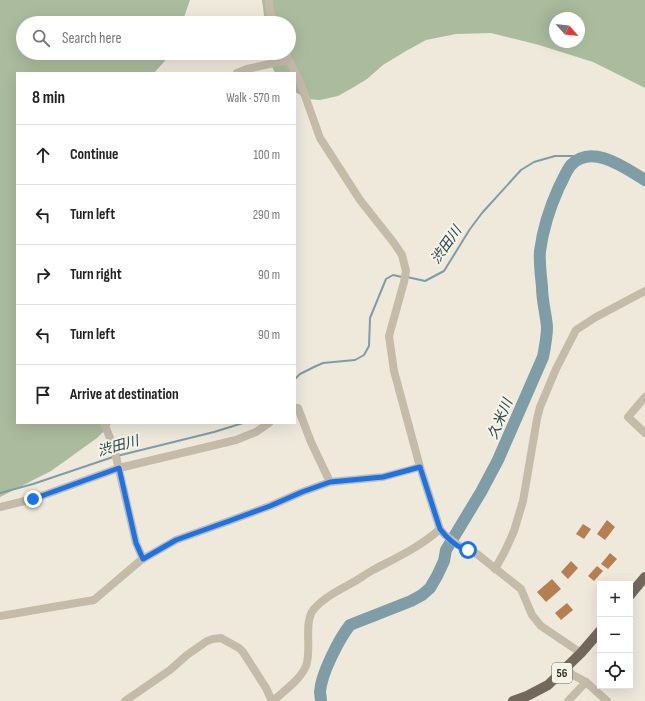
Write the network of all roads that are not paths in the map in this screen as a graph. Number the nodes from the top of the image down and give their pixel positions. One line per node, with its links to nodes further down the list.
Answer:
1 (269, 0): 2 (street)
2 (271, 16)
3 (274, 60): 5 (street)
4 (288, 60): 6 (street)
5 (240, 72)
6 (295, 72)
7 (296, 73): 15 (street)
8 (645, 291): 20 (street)
9 (645, 397): 13 (street)
10 (296, 408): 16 (street)
11 (104, 424): 14 (street)
12 (268, 424): 14 (street)
13 (645, 433)
14 (119, 466): 17 (street); 19 (street)
15 (420, 467): 16 (street); 18 (street)
16 (330, 482): 19 (street)
17 (0, 507)
18 (442, 531): 20 (street); 29 (street)
19 (143, 559): 23 (street)
20 (495, 569): 25 (street)
21 (645, 577): 22 (main road)
22 (633, 591)
23 (0, 616)
24 (597, 634): 25 (main road, 56)
25 (581, 653): 26 (main road, 56)
26 (566, 669): 27 (street); 30 (main road, 56)
27 (586, 682): 31 (street); 32 (street)
28 (125, 701): 29 (street)
29 (273, 701)
30 (513, 701)
31 (568, 701)
32 (607, 701)

